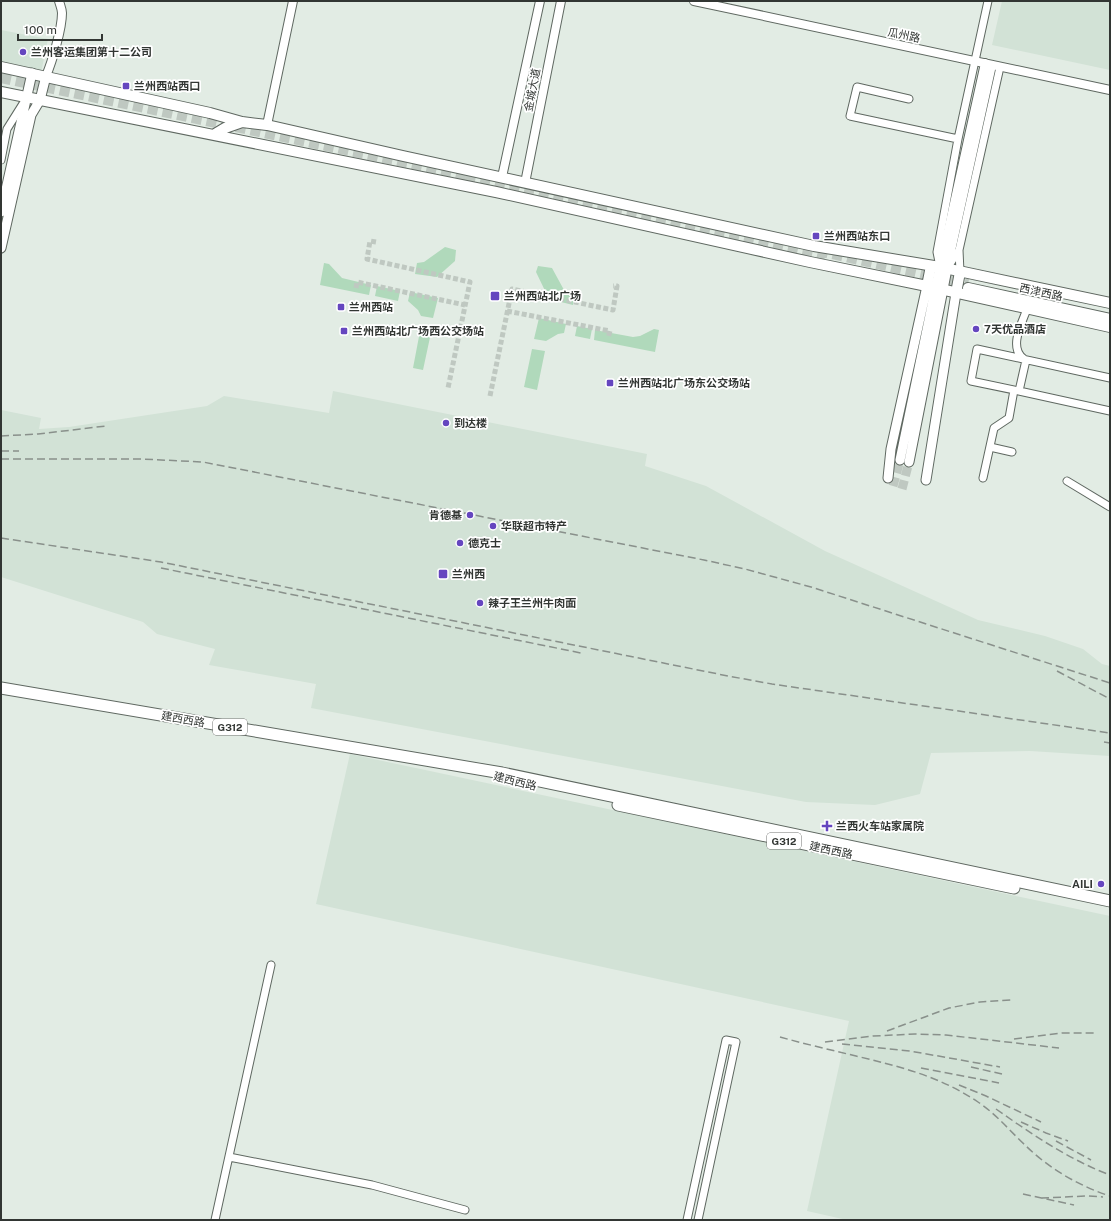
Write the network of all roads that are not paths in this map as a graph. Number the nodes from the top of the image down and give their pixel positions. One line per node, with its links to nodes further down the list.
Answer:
1 (59, 1): 12 (street)
2 (293, 1): 19 (street)
3 (540, 1): 23 (street, 金城大道)
4 (561, 1): 24 (street, 金城大道)
5 (694, 1): 7 (street, 瓜州路)
6 (988, 1): 7 (street)
7 (974, 61): 8 (street, 瓜州路); 21 (street)
8 (988, 64): 10 (street, 瓜州路); 28 (street)
9 (1, 66): 11 (main road)
10 (1000, 67): 13 (street, 瓜州路); 27 (street)
11 (32, 73): 12 (main road); 15 (main road)
12 (46, 76): 17 (main road); 18 (main road)
13 (1110, 90)
14 (1, 92): 15 (main road)
15 (27, 97): 17 (main road); 22 (street); 25 (main road)
16 (909, 98): 21 (street)
17 (40, 100): 20 (main road); 26 (main road)
18 (242, 122): 19 (main road); 20 (main road)
19 (267, 125): 23 (main road)
20 (215, 134): 30 (main road)
21 (958, 139): 28 (street)
22 (1, 160)
23 (502, 177): 24 (main road)
24 (525, 182): 28 (main road)
25 (1, 212)
26 (1, 248)
27 (959, 250): 28 (street); 29 (street)
28 (939, 267): 29 (main road); 30 (main road); 30 (main road)
29 (960, 272): 31 (main road); 32 (main road)
30 (935, 288): 31 (main road); 43 (main road); 44 (main road)
31 (956, 293): 33 (main road); 46 (main road)
32 (1110, 303)
33 (1027, 309): 36 (main road); 37 (street)
34 (1110, 314): 35 (main road, 西津西路)
35 (1110, 319)
36 (1110, 327)
37 (1026, 360): 38 (street); 39 (street); 39 (street)
38 (1110, 378)
39 (1017, 391): 40 (street); 41 (street)
40 (1110, 410)
41 (990, 446): 42 (street); 45 (street)
42 (1012, 452)
43 (904, 461)
44 (888, 478)
45 (983, 478)
46 (926, 480)
47 (1067, 481): 48 (street)
48 (1110, 507)
49 (1, 688): 50 (highway, 建西西路 / G312)
50 (460, 766): 51 (highway, 建西西路 / G312); 52 (highway, 建西西路 / G312)
51 (1110, 901)
52 (1110, 909)
53 (271, 965): 54 (street)
54 (229, 1156): 57 (street); 58 (street)
55 (696, 1176): 56 (street); 56 (street); 59 (street)
56 (707, 1178): 60 (street)
57 (465, 1210)
58 (215, 1220)
59 (687, 1220)
60 (698, 1220)

